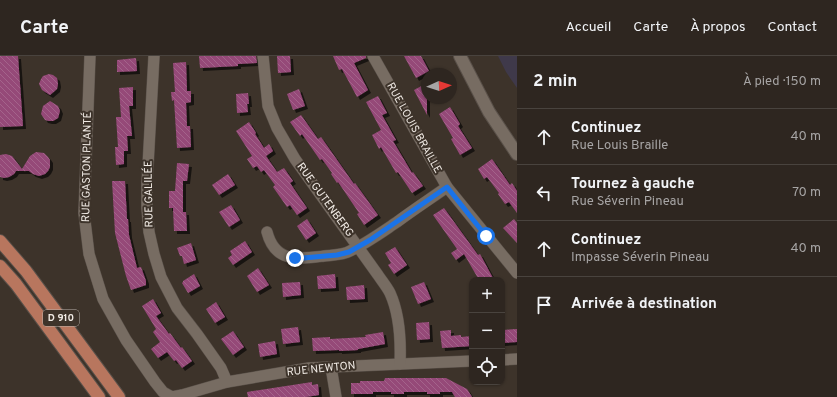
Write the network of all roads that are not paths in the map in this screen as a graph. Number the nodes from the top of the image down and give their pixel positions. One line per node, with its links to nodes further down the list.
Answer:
1 (90, 56): 21 (street, RUE GASTON PLANTÉ)
2 (154, 56): 18 (street, RUE GALILÉE)
3 (263, 56): 10 (street, RUE GUTENBERG)
4 (373, 56): 7 (street, RUE LOUIS BRAILLE)
5 (460, 56): 6 (main road)
6 (517, 154)
7 (447, 187): 10 (street); 12 (street, RUE LOUIS BRAILLE)
8 (267, 232): 10 (street)
9 (0, 241): 20 (main road, D 910)
10 (358, 247): 16 (street, RUE GUTENBERG)
11 (0, 266): 19 (main road, D 910)
12 (517, 273)
13 (517, 359): 14 (street)
14 (505, 360)
15 (469, 361): 16 (street, RUE NEWTON)
16 (400, 364): 17 (street, RUE NEWTON)
17 (331, 366): 18 (street, RUE NEWTON); 22 (street)
18 (227, 382): 21 (street, RUE NEWTON)
19 (99, 397)
20 (119, 397)
21 (172, 397)
22 (336, 397)

